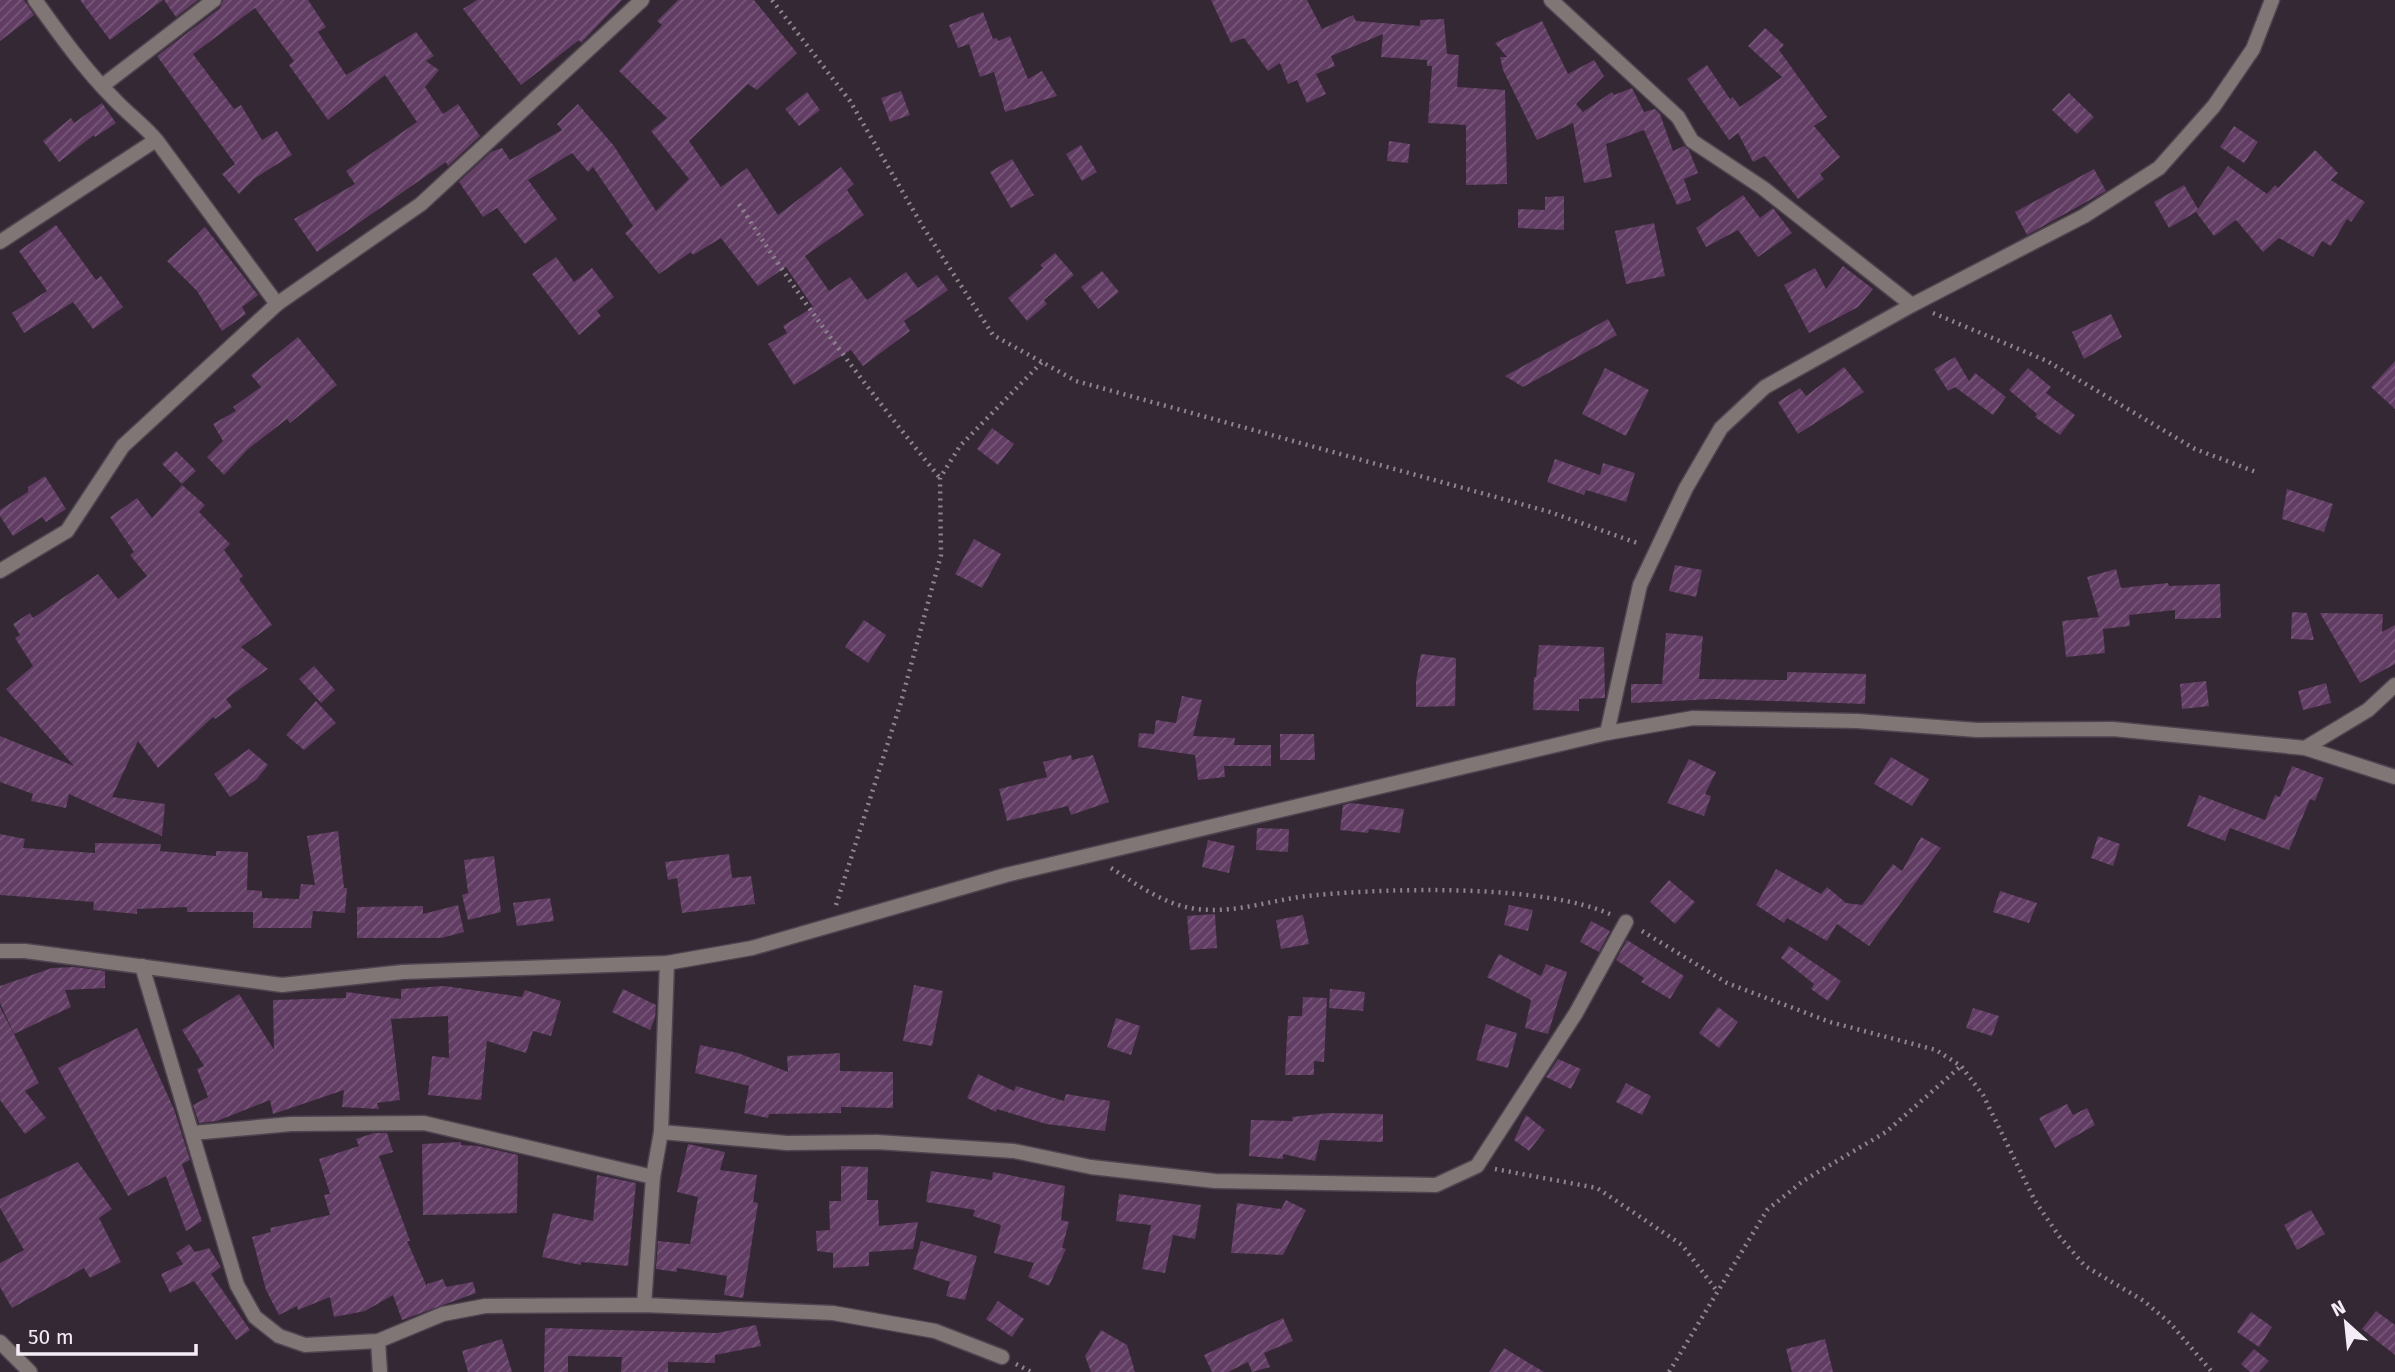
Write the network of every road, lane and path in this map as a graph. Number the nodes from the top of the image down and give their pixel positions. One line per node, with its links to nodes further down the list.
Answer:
1 (36, 0): 7 (street)
2 (214, 0): 7 (street)
3 (642, 0): 11 (street)
4 (772, 0): 13 (path)
5 (1551, 0): 12 (street)
6 (2272, 0): 12 (street)
7 (102, 86): 8 (street)
8 (156, 140): 10 (street); 11 (street)
9 (738, 204): 15 (path)
10 (0, 242)
11 (277, 304): 17 (street)
12 (1912, 305): 14 (path); 16 (street)
13 (1042, 362): 15 (path); 16 (path)
14 (2256, 472)
15 (940, 478): 24 (path)
16 (1657, 550): 19 (street)
17 (0, 571)
18 (2395, 685): 20 (street)
19 (1607, 733): 20 (street); 22 (street)
20 (2305, 748): 21 (street)
21 (2395, 778)
22 (1089, 855): 23 (path); 24 (street)
23 (1626, 922): 28 (path); 31 (street)
24 (829, 926): 26 (street)
25 (0, 951): 27 (street)
26 (667, 963): 27 (street); 29 (street)
27 (142, 966): 30 (street)
28 (1961, 1066): 33 (path); 41 (path)
29 (661, 1132): 31 (street); 32 (street)
30 (193, 1133): 32 (street); 35 (street)
31 (1477, 1166): 33 (path)
32 (653, 1177): 34 (street)
33 (1717, 1291): 40 (path)
34 (644, 1305): 35 (street); 37 (street)
35 (378, 1341): 39 (street)
36 (0, 1342): 38 (street)
37 (1002, 1357)
38 (30, 1372)
39 (380, 1372)
40 (1669, 1372)
41 (2213, 1372)

